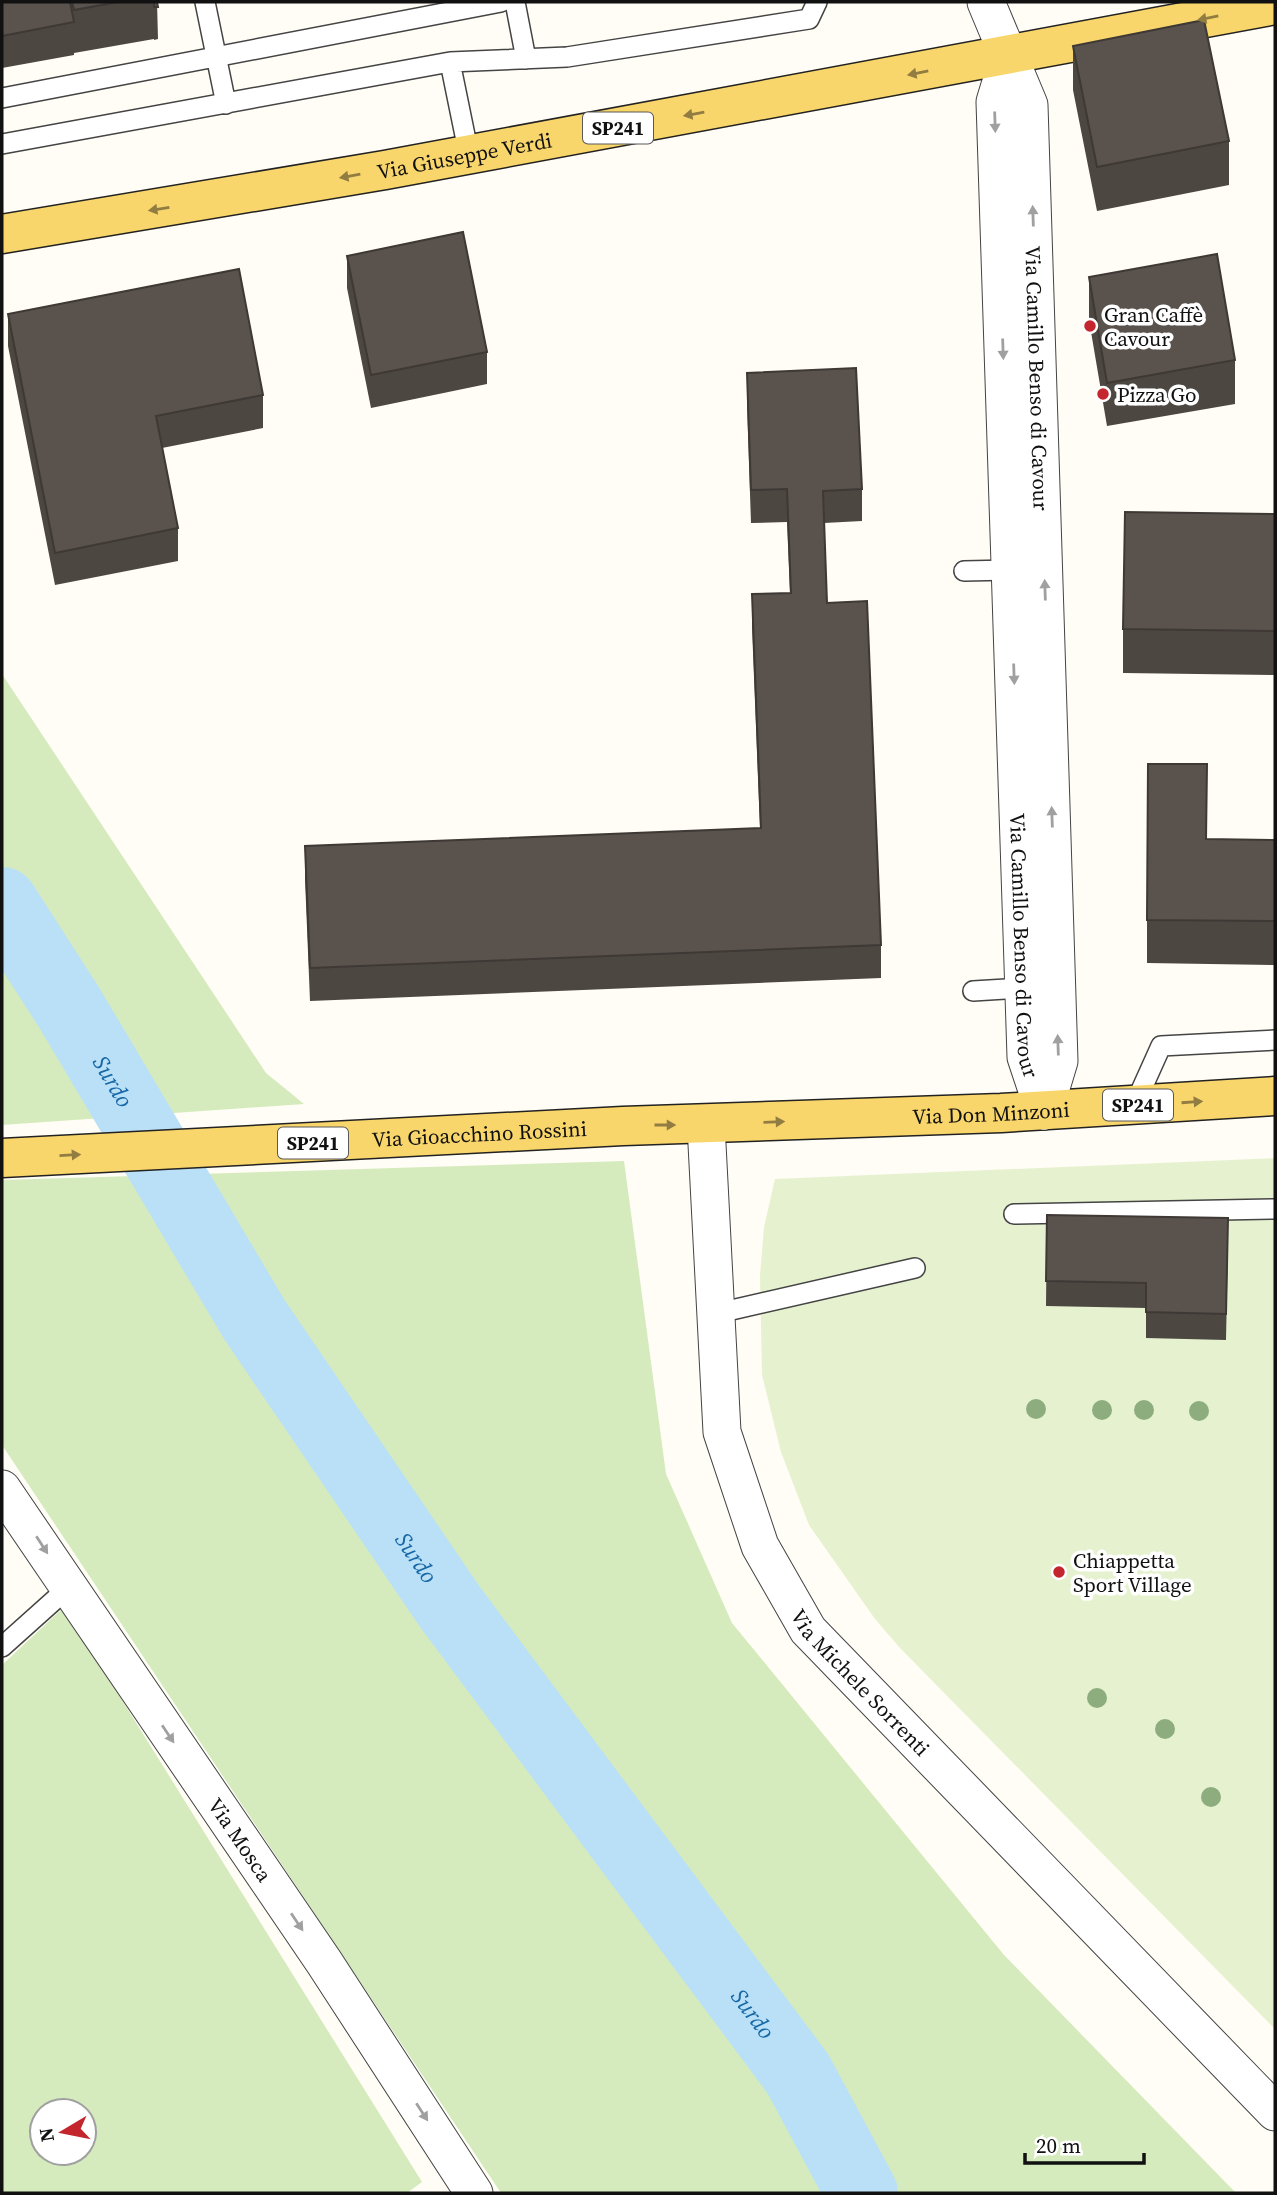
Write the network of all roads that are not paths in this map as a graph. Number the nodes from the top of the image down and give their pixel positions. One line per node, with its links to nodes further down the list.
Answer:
1 (205, 2): 8 (lane)
2 (501, 2): 8 (lane)
3 (515, 2): 9 (lane)
4 (817, 2): 9 (lane)
5 (986, 2): 7 (street)
6 (1275, 5): 7 (main road, SP241, one-way to 7)
7 (1009, 56): 14 (main road, Via Giuseppe Verdi / SP241, one-way to 14); 16 (street, Via Camillo Benso di Cavour)
8 (216, 57): 11 (lane); 12 (lane)
9 (526, 59): 10 (lane)
10 (450, 62): 12 (lane); 14 (lane)
11 (2, 98)
12 (226, 104): 13 (lane)
13 (2, 144)
14 (469, 155): 15 (main road, Via Giuseppe Verdi / SP241, one-way to 15)
15 (2, 234)
16 (1025, 503): 17 (street, Via Camillo Benso di Cavour); 24 (street, Via Camillo Benso di Cavour, one-way to 16)
17 (1010, 570): 18 (lane); 19 (street, Via Camillo Benso di Cavour, one-way to 19)
18 (964, 571)
19 (1024, 988): 20 (lane); 24 (street, Via Camillo Benso di Cavour)
20 (973, 991)
21 (1275, 1040): 23 (lane)
22 (1275, 1096): 23 (main road, Via Don Minzoni / SP241, one-way to 22)
23 (1134, 1106): 24 (main road, Via Don Minzoni / SP241)
24 (1044, 1111): 25 (main road, Via Don Minzoni / SP241, one-way to 24)
25 (706, 1125): 26 (main road, Via Gioacchino Rossini / SP241, one-way to 25); 30 (street, Via Michele Sorrenti)
26 (2, 1158)
27 (1275, 1209): 28 (lane)
28 (1014, 1214)
29 (915, 1268): 30 (lane)
30 (714, 1314): 34 (street, Via Michele Sorrenti)
31 (2, 1489): 32 (street, Via Mosca, one-way to 32)
32 (69, 1587): 33 (lane); 35 (street, Via Mosca, one-way to 35)
33 (2, 1647)
34 (1275, 2112)
35 (474, 2193)

